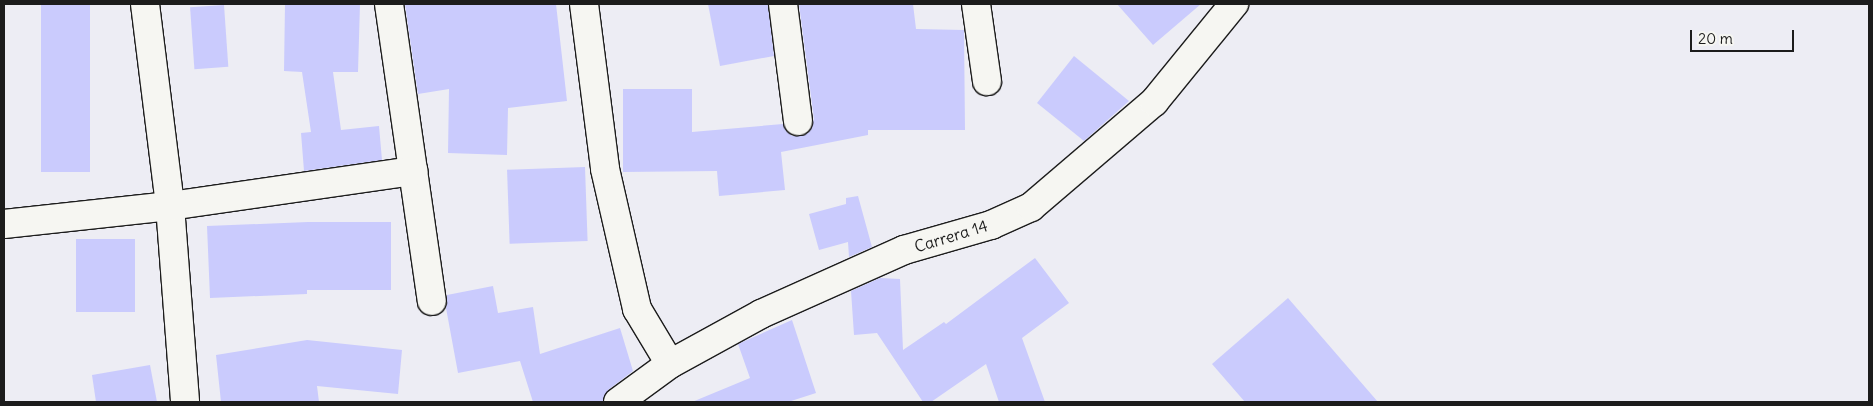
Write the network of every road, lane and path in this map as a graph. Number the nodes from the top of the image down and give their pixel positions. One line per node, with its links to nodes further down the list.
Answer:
1 (145, 4): 10 (street)
2 (389, 4): 9 (street)
3 (584, 4): 13 (street)
4 (783, 4): 8 (street)
5 (976, 4): 7 (street)
6 (1234, 4): 13 (street, Carrera 14)
7 (987, 81)
8 (798, 121)
9 (414, 171): 10 (street); 12 (street)
10 (170, 206): 11 (street); 14 (street)
11 (4, 224)
12 (432, 301)
13 (670, 364): 15 (street, Carrera 14)
14 (185, 402)
15 (618, 402)

